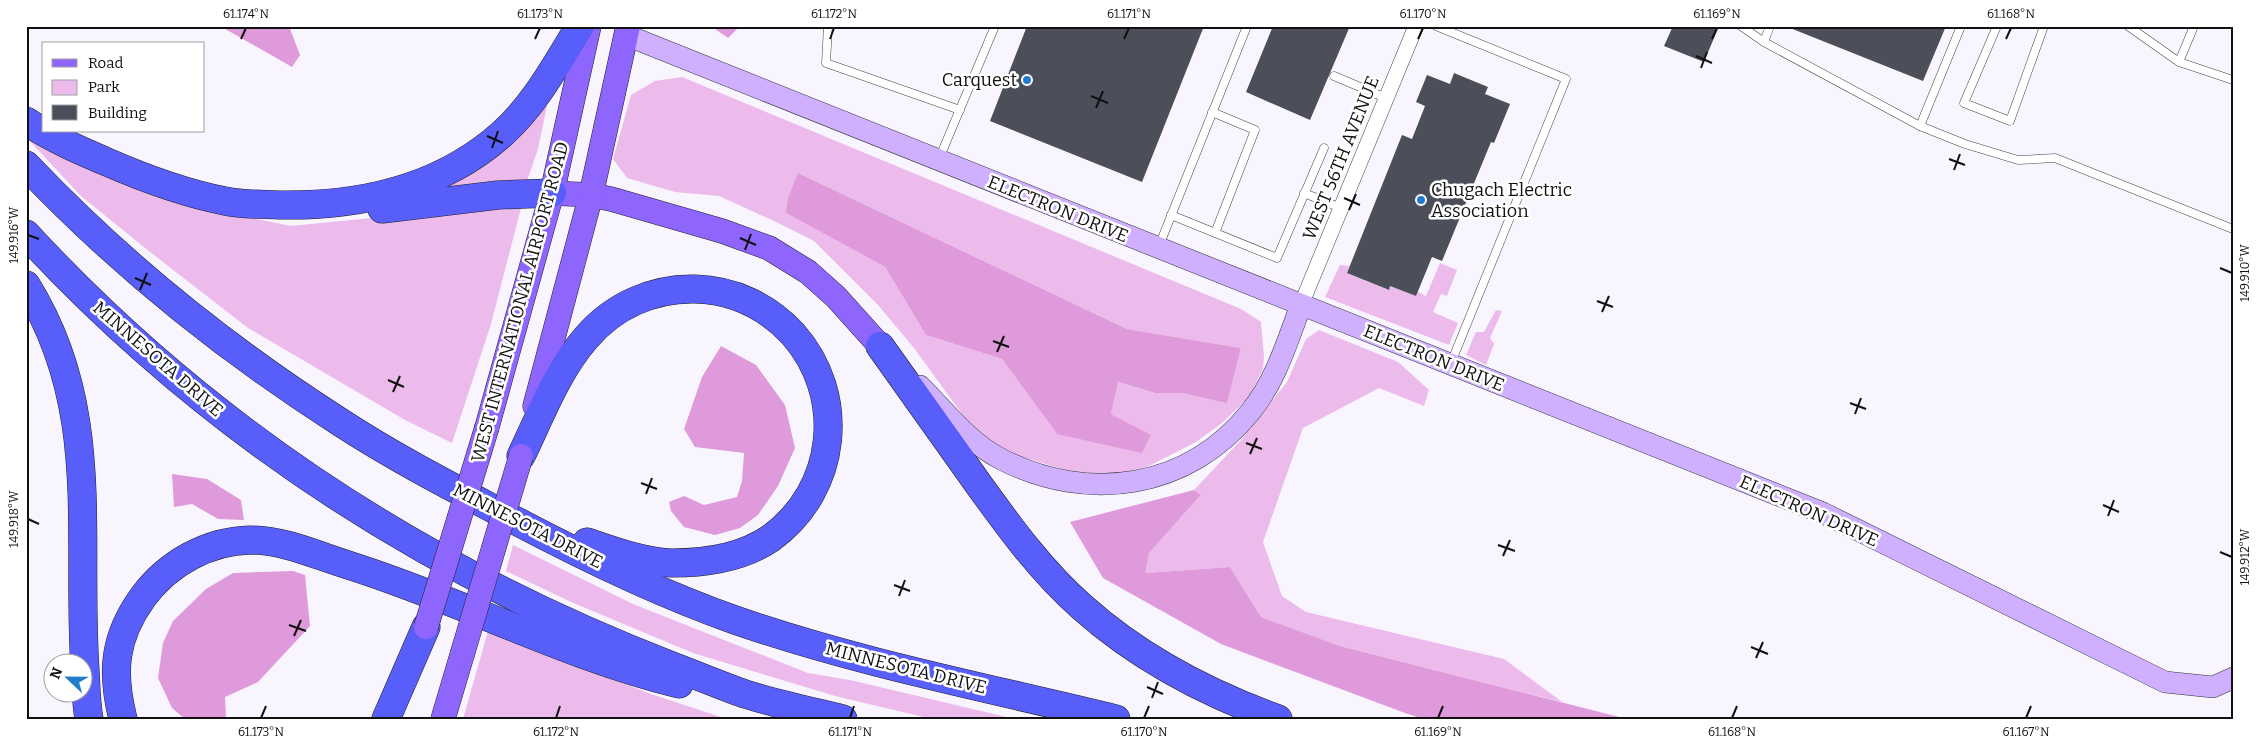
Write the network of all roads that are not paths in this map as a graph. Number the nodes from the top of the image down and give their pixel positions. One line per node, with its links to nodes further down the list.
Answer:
1 (580, 26): 33 (highway)
2 (588, 26): 30 (main road, WEST INTERNATIONAL AIRPORT ROAD)
3 (828, 26): 21 (lane)
4 (996, 26): 21 (lane)
5 (1247, 26): 22 (lane)
6 (1416, 26): 20 (street, WEST 56TH AVENUE)
7 (1436, 26): 43 (lane)
8 (1742, 26): 16 (lane)
9 (1770, 26): 16 (lane)
10 (1960, 26): 24 (lane)
11 (1997, 26): 12 (lane)
12 (2044, 26)
13 (2128, 26): 17 (lane)
14 (2194, 26): 17 (lane)
15 (623, 29): 28 (street, ELECTRON DRIVE); 32 (main road)
16 (1764, 42): 24 (lane)
17 (2179, 62): 19 (lane)
18 (1334, 76): 20 (lane)
19 (2233, 80)
20 (1386, 98): 34 (street, WEST 56TH AVENUE)
21 (960, 110): 28 (lane)
22 (1212, 112): 35 (lane); 37 (lane)
23 (26, 121): 25 (highway)
24 (1920, 126): 36 (lane)
25 (42, 130)
26 (46, 132): 33 (highway)
27 (1324, 148): 31 (lane)
28 (938, 161): 39 (street, ELECTRON DRIVE)
29 (26, 165): 45 (highway, MINNESOTA DRIVE)
30 (552, 193): 32 (main road); 33 (highway); 46 (main road, WEST INTERNATIONAL AIRPORT ROAD, bridge)
31 (1304, 193): 34 (lane); 37 (lane)
32 (591, 194): 42 (main road); 44 (main road)
33 (253, 204)
34 (1341, 208): 41 (street, WEST 56TH AVENUE)
35 (1171, 215): 37 (lane); 39 (lane)
36 (2233, 229)
37 (1215, 233)
38 (26, 234): 50 (highway, MINNESOTA DRIVE)
39 (1158, 248): 41 (street, ELECTRON DRIVE)
40 (26, 285): 47 (highway)
41 (1301, 305): 42 (street); 43 (street, ELECTRON DRIVE)
42 (880, 346): 60 (highway)
43 (1450, 364): 49 (street, ELECTRON DRIVE)
44 (521, 456): 45 (highway); 57 (main road, bridge)
45 (514, 520): 59 (highway, MINNESOTA DRIVE)
46 (426, 627): 55 (highway); 56 (main road, WEST INTERNATIONAL AIRPORT ROAD)
47 (83, 632): 48 (highway); 53 (highway)
48 (81, 652)
49 (2233, 678)
50 (744, 693): 54 (highway); 58 (highway, MINNESOTA DRIVE)
51 (78, 702): 52 (highway)
52 (78, 719)
53 (89, 719)
54 (123, 719)
55 (386, 719)
56 (401, 719)
57 (443, 719)
58 (843, 719)
59 (1116, 719)
60 (1278, 719)

